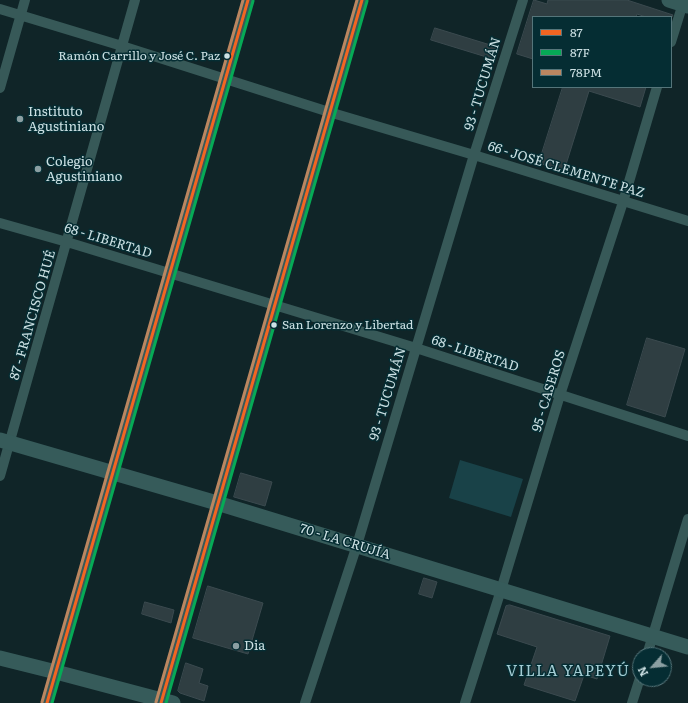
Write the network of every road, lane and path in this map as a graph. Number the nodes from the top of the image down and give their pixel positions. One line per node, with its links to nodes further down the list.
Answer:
1 (25, 0): 8 (street)
2 (135, 0): 10 (street, 87 - FRANCISCO HUÉ)
3 (248, 0): 11 (street)
4 (362, 0): 14 (street)
5 (523, 0): 15 (street, 93 - TUCUMÁN)
6 (681, 3): 9 (street)
7 (0, 9): 8 (street, 66 - JOSÉ CLEMENTE PAZ)
8 (21, 15): 10 (street, 66 - JOSÉ CLEMENTE PAZ); 12 (street)
9 (672, 38)
10 (122, 46): 11 (street, 66 - JOSÉ CLEMENTE PAZ); 19 (street, 87 - FRANCISCO HUÉ)
11 (226, 78): 14 (street, 66 - JOSÉ CLEMENTE PAZ); 20 (street)
12 (0, 88)
13 (657, 88): 16 (street, 95 - CASEROS)
14 (329, 112): 15 (street, 66 - JOSÉ CLEMENTE PAZ); 21 (street)
15 (474, 155): 16 (street, 66 - JOSÉ CLEMENTE PAZ); 22 (street, 93 - TUCUMÁN)
16 (623, 202): 17 (street, 66 - JOSÉ CLEMENTE PAZ); 23 (street, 95 - CASEROS)
17 (688, 221)
18 (0, 223): 19 (street, 68 - LIBERTAD)
19 (67, 242): 20 (street, 68 - LIBERTAD); 25 (street, 87 - FRANCISCO HUÉ)
20 (170, 274): 21 (street, 68 - LIBERTAD); 26 (street)
21 (274, 306): 22 (street, 68 - LIBERTAD); 28 (street)
22 (416, 348): 23 (street, 68 - LIBERTAD); 30 (street, 93 - TUCUMÁN)
23 (560, 395): 24 (street, 68 - LIBERTAD); 31 (street, 95 - CASEROS)
24 (688, 436)
25 (5, 441): 26 (street, 70 - LA CRUJÍA); 27 (street, 87 - FRANCISCO HUÉ)
26 (113, 472): 28 (street, 70 - LA CRUJÍA); 36 (street)
27 (0, 476)
28 (217, 502): 30 (street, 70 - LA CRUJÍA); 38 (street)
29 (688, 519): 32 (street)
30 (357, 545): 31 (street, 70 - LA CRUJÍA); 40 (street, 93 - TUCUMÁN)
31 (502, 590): 32 (street, 70 - LA CRUJÍA); 41 (street, 95 - CASEROS)
32 (653, 636): 33 (street); 34 (street, 70 - LA CRUJÍA)
33 (650, 647)
34 (688, 647)
35 (0, 658): 36 (street)
36 (56, 672): 38 (street); 39 (street)
37 (637, 687): 42 (street)
38 (165, 702)
39 (47, 703)
40 (306, 703)
41 (465, 703)
42 (632, 703)

